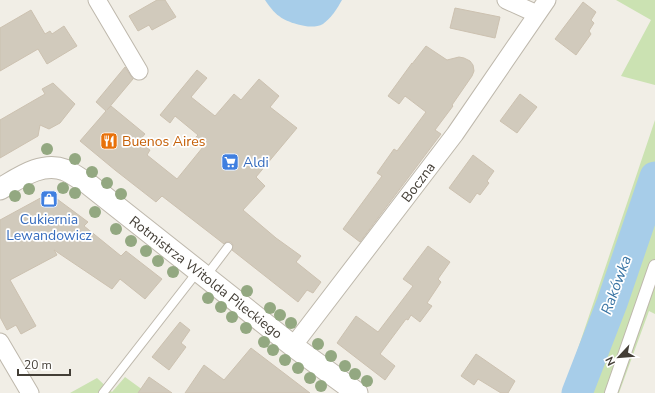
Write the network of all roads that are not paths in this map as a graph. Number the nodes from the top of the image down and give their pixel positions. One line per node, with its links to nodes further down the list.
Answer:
1 (97, 0): 4 (street)
2 (506, 0): 3 (street, Boczna)
3 (542, 7): 10 (street, Boczna)
4 (139, 71)
5 (0, 189): 8 (street, Rotmistrza Witolda Pileckiego)
6 (228, 247): 8 (lane)
7 (655, 266): 14 (street)
8 (202, 273): 10 (street, Rotmistrza Witolda Pileckiego); 12 (lane)
9 (0, 342): 11 (street)
10 (293, 346): 13 (street, Rotmistrza Witolda Pileckiego)
11 (30, 393)
12 (103, 393)
13 (357, 393)
14 (611, 393)

